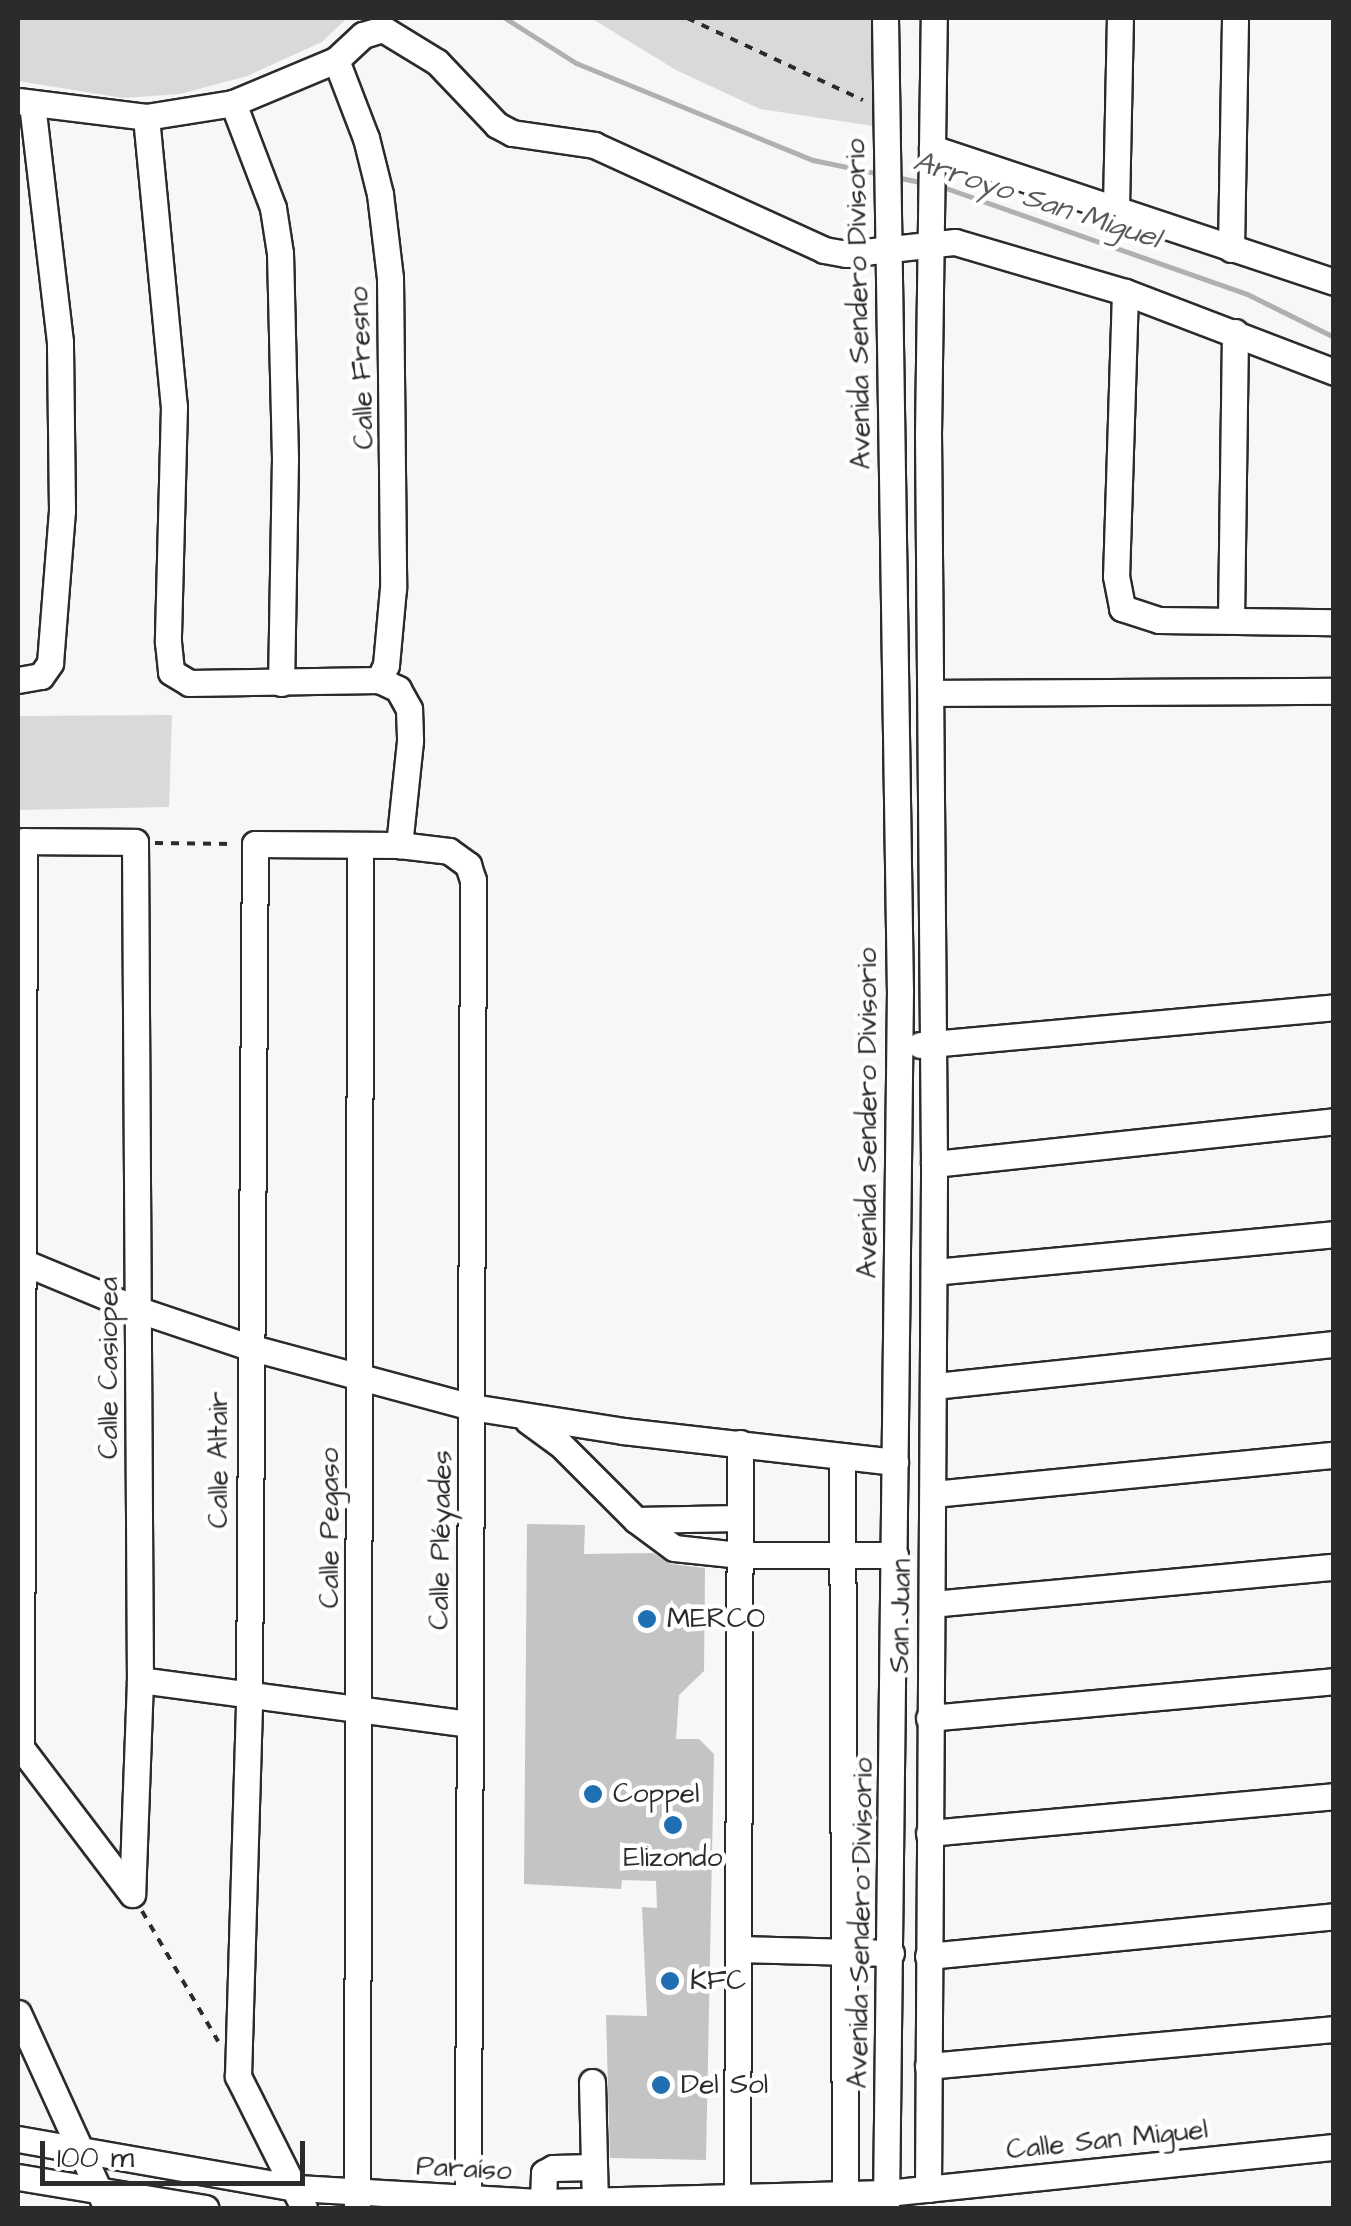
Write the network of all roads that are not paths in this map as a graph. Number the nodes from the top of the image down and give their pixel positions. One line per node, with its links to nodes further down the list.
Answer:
1 (885, 18): 12 (street, Avenida Sendero Divisorio)
2 (934, 18): 9 (street)
3 (1120, 18): 10 (street)
4 (1235, 18): 13 (street)
5 (336, 60): 7 (street); 12 (street); 21 (street, Calle Fresno)
6 (25, 103): 8 (street); 20 (street)
7 (233, 103): 8 (street); 22 (street)
8 (146, 117): 22 (street)
9 (932, 152): 10 (street); 11 (street)
10 (1116, 207): 13 (street)
11 (932, 236): 12 (street); 15 (street); 24 (street)
12 (888, 237): 29 (street, Avenida Sendero Divisorio)
13 (1231, 250): 14 (street)
14 (1334, 282)
15 (1125, 292): 16 (street); 18 (street)
16 (1236, 332): 17 (street); 18 (street)
17 (1334, 372)
18 (1231, 620): 19 (street)
19 (1334, 622)
20 (29, 678)
21 (379, 680): 22 (street); 25 (street)
22 (280, 683)
23 (1334, 692): 24 (street)
24 (930, 693): 28 (street)
25 (399, 845): 26 (street); 40 (street, Calle Pléyades)
26 (360, 847): 37 (street, Calle Altair); 38 (street, Calle Pegaso)
27 (1334, 1007): 28 (street)
28 (934, 1044): 29 (street); 31 (street, San Juan)
29 (900, 1047): 45 (street, Avenida Sendero Divisorio)
30 (1334, 1122): 31 (street)
31 (934, 1164): 34 (street, San Juan)
32 (1334, 1234): 34 (street)
33 (22, 1262): 35 (street); 35 (street, Calle Casiopea); 54 (street, Calle Casiopea)
34 (934, 1272): 39 (street, San Juan)
35 (139, 1310): 37 (street); 54 (street, Calle Casiopea)
36 (1334, 1344): 39 (street)
37 (249, 1347): 38 (street); 56 (street, Calle Altair)
38 (360, 1378): 40 (street); 57 (street, Calle Pegaso)
39 (934, 1386): 46 (street, San Juan)
40 (472, 1407): 41 (street); 59 (street, Calle Pléyades)
41 (524, 1418): 42 (street); 48 (street)
42 (740, 1443): 43 (street); 47 (street)
43 (842, 1456): 45 (street); 50 (street)
44 (1334, 1456): 46 (street)
45 (895, 1462): 51 (street, Avenida Sendero Divisorio)
46 (932, 1494): 53 (street, San Juan)
47 (740, 1518): 48 (street); 49 (street)
48 (636, 1520): 49 (street)
49 (739, 1555): 50 (street); 63 (street)
50 (842, 1555): 51 (street); 64 (street)
51 (895, 1555): 65 (street, Avenida Sendero Divisorio)
52 (1334, 1567): 53 (street)
53 (932, 1604): 58 (street, San Juan)
54 (140, 1680): 56 (street)
55 (1334, 1681): 58 (street)
56 (249, 1695): 57 (street); 77 (street, Calle Altair)
57 (360, 1710): 59 (street); 81 (street, Calle Pegaso)
58 (929, 1718): 61 (street, San Juan)
59 (469, 1724): 79 (street, Calle Pléyades)
60 (1334, 1796): 61 (street)
61 (928, 1834): 66 (street, San Juan)
62 (1334, 1916): 66 (street)
63 (738, 1949): 64 (street); 80 (street)
64 (842, 1952): 65 (street); 84 (street)
65 (891, 1953): 86 (street, Avenida Sendero Divisorio)
66 (928, 1956): 69 (street, San Juan)
67 (18, 2013): 73 (street)
68 (1334, 2029): 69 (street)
69 (928, 2066): 76 (street, San Juan)
70 (592, 2082): 74 (street)
71 (18, 2139): 73 (street, Paraíso)
72 (1334, 2147): 76 (street, Calle San Miguel)
73 (83, 2152): 77 (street, Paraíso); 78 (street)
74 (594, 2166): 82 (street); 83 (street)
75 (18, 2177): 78 (street)
76 (928, 2189): 86 (street, Calle San Miguel)
77 (301, 2198): 81 (street, Paraíso)
78 (103, 2200): 87 (street)
79 (468, 2200): 81 (street, Paraíso); 82 (street, Paraíso)
80 (737, 2200): 83 (street, Paraíso); 85 (street, Paraíso)
81 (357, 2201)
82 (544, 2202): 83 (street, Paraíso)
83 (595, 2202)
84 (844, 2202): 85 (street, Paraíso); 86 (street, Paraíso)
85 (797, 2203)
86 (880, 2203)
87 (205, 2208)

